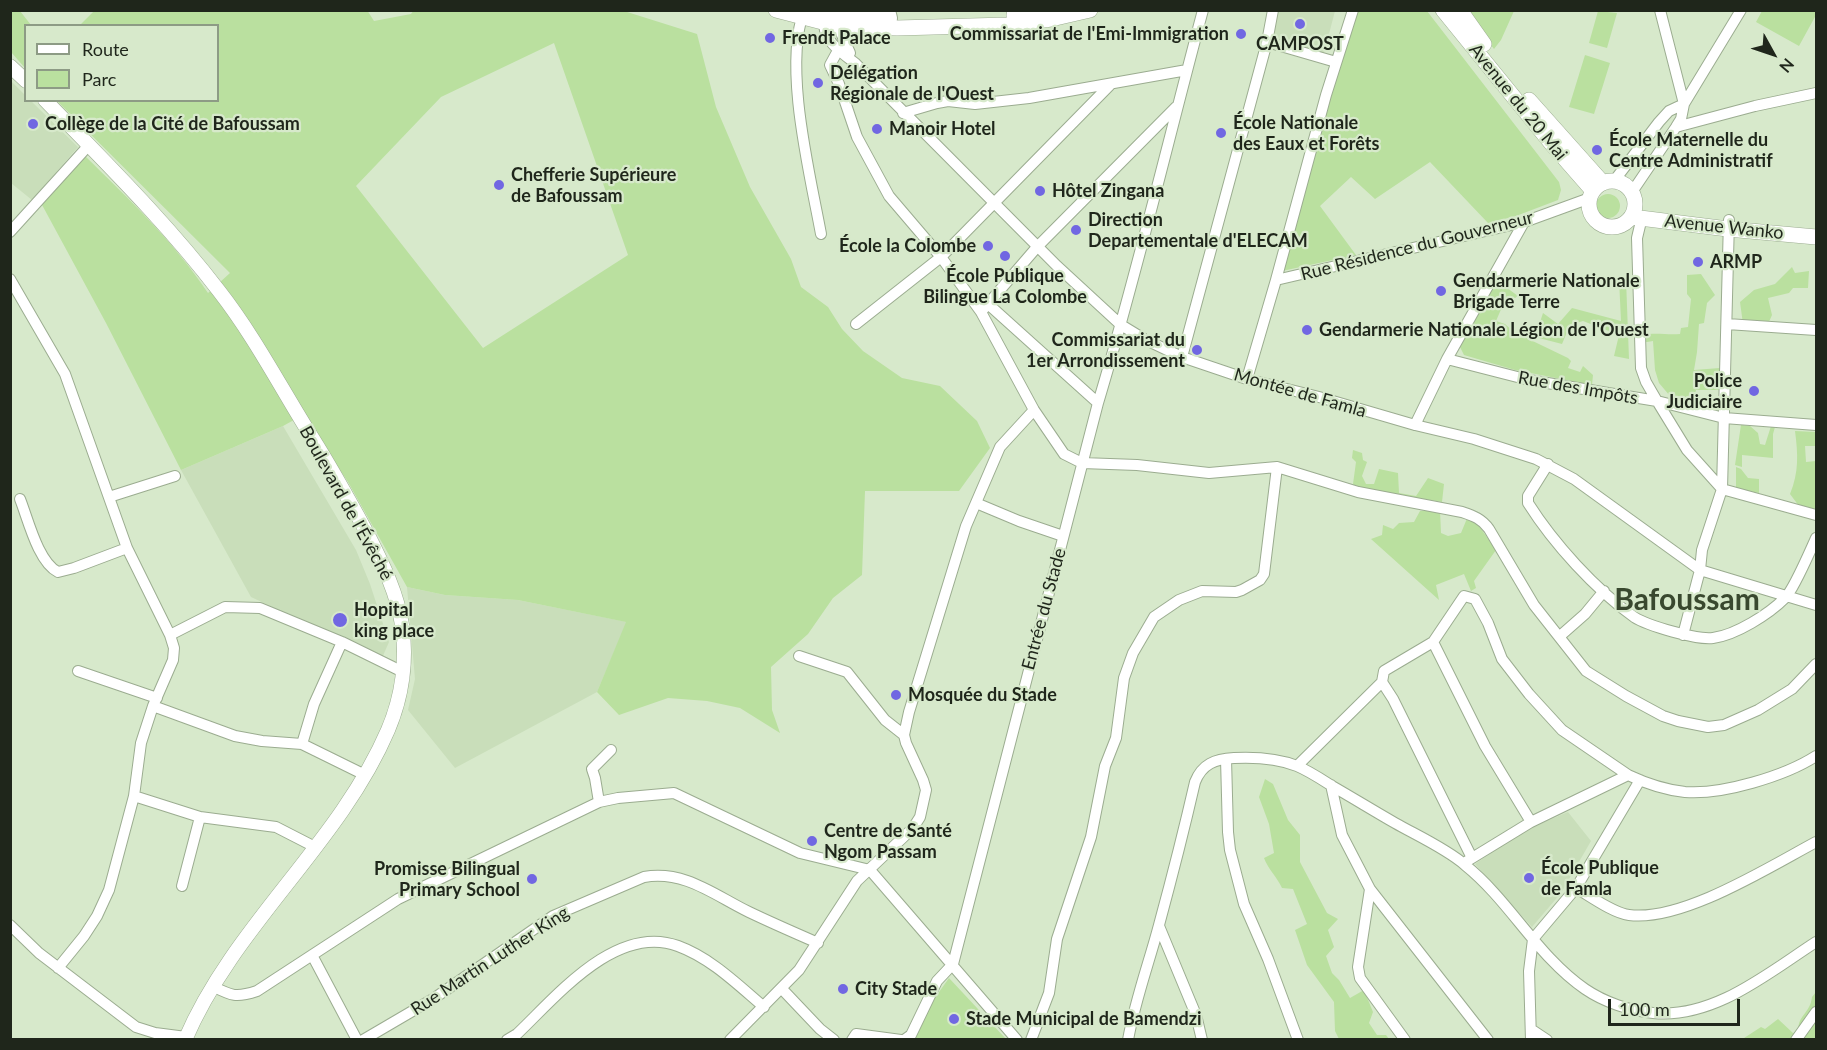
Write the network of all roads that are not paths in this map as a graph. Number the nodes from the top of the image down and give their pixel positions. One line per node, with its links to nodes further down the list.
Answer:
1 (776, 10): 11 (highway)
2 (1040, 10): 12 (highway)
3 (1090, 10): 12 (highway)
4 (1203, 10): 17 (street, Entrée du Stade)
5 (1273, 10): 13 (street)
6 (1353, 10): 15 (street)
7 (1443, 10): 27 (highway, Avenue du 20 Mai)
8 (1460, 10): 27 (highway, Avenue du 20 Mai)
9 (1660, 10): 22 (street)
10 (1741, 10): 22 (street)
11 (820, 16): 12 (highway); 14 (street); 14 (street, Montée de Famla); 35 (street)
12 (891, 19)
13 (1267, 42): 15 (street); 46 (street)
14 (843, 50): 24 (street, Montée de Famla); 38 (street)
15 (1336, 62): 40 (street)
16 (10, 66): 18 (main road)
17 (1187, 70): 19 (street); 23 (street, Entrée du Stade)
18 (24, 79)
19 (1111, 84): 24 (street); 29 (street)
20 (1816, 93): 25 (street)
21 (47, 102): 26 (main road, Boulevard de l'Évêché)
22 (1684, 104): 25 (street); 27 (street)
23 (1177, 107): 37 (street); 44 (street, Entrée du Stade)
24 (903, 113): 29 (street, Montée de Famla)
25 (1676, 127): 28 (street)
26 (89, 145): 34 (street); 79 (main road, Boulevard de l'Évêché)
27 (1600, 188): 28 (highway); 30 (highway); 31 (street, Rue Résidence du Gouverneur)
28 (1632, 192): 30 (highway)
29 (994, 203): 37 (street, Montée de Famla); 38 (street)
30 (1636, 214): 32 (highway, Avenue Wanko); 49 (street)
31 (1524, 222): 40 (street, Rue Résidence du Gouverneur); 47 (street)
32 (1729, 225): 33 (highway, Avenue Wanko); 36 (highway, Avenue Wanko); 43 (street)
33 (1816, 229)
34 (10, 232)
35 (821, 234)
36 (1816, 237)
37 (1037, 247): 41 (street); 44 (street, Montée de Famla)
38 (941, 257): 41 (street); 42 (street)
39 (10, 279): 60 (street)
40 (1276, 280): 48 (street)
41 (984, 308): 50 (street); 51 (street)
42 (856, 324)
43 (1727, 324): 45 (street); 52 (street)
44 (1121, 325): 46 (street, Montée de Famla); 50 (street, Entrée du Stade)
45 (1816, 330)
46 (1182, 357): 48 (street, Montée de Famla)
47 (1447, 359): 49 (street, Rue des Impôts); 54 (street)
48 (1247, 379): 54 (street, Montée de Famla)
49 (1657, 402): 52 (street, Rue des Impôts); 59 (street)
50 (1098, 403): 55 (street, Entrée du Stade)
51 (1034, 410): 55 (street); 62 (street)
52 (1724, 418): 53 (street, Rue des Impôts); 59 (street)
53 (1816, 425)
54 (1415, 426): 56 (street, Montée de Famla)
55 (1082, 463): 57 (street); 64 (street, Entrée du Stade)
56 (1548, 464): 67 (street, Montée de Famla); 68 (street)
57 (1278, 467): 73 (street); 125 (street)
58 (175, 476): 60 (street)
59 (1722, 489): 63 (street); 67 (street)
60 (109, 497): 66 (street)
61 (20, 499): 66 (street)
62 (976, 503): 64 (street); 82 (street)
63 (1816, 515)
64 (1063, 536): 109 (street, Entrée du Stade)
65 (1816, 538): 69 (street)
66 (127, 548): 71 (street)
67 (1700, 570): 69 (street, Montée de Famla); 72 (street)
68 (1604, 591): 72 (street); 73 (street)
69 (1786, 597): 70 (street, Montée de Famla); 72 (street)
70 (1816, 605)
71 (170, 634): 74 (street); 81 (street)
72 (1683, 635)
73 (1560, 636): 77 (street)
74 (342, 642): 79 (street); 83 (street)
75 (1433, 642): 80 (street); 89 (street); 95 (street)
76 (799, 656): 82 (street)
77 (1816, 664)
78 (78, 671): 81 (street)
79 (403, 672): 88 (main road, Boulevard de l'Évêché)
80 (1382, 682): 87 (street); 98 (street)
81 (155, 702): 83 (street); 92 (street)
82 (904, 735): 99 (street)
83 (302, 744): 88 (street)
84 (611, 750): 93 (street)
85 (1816, 756): 90 (street)
86 (1226, 759): 87 (street); 104 (street); 128 (street)
87 (1296, 766): 91 (street)
88 (365, 775): 97 (main road, Boulevard de l'Évêché)
89 (1628, 775): 90 (street); 95 (street)
90 (1640, 780): 101 (street)
91 (1331, 785): 98 (street); 102 (street)
92 (134, 796): 94 (street); 110 (street)
93 (599, 802): 99 (street); 108 (street)
94 (200, 817): 97 (street); 100 (street)
95 (1531, 822): 98 (street)
96 (1816, 842): 101 (street)
97 (315, 847): 111 (main road, Boulevard de l'Évêché)
98 (1468, 861): 105 (street)
99 (870, 870): 107 (street); 109 (street)
100 (182, 886)
101 (1576, 888): 105 (street)
102 (1370, 889): 129 (street); 130 (street)
103 (10, 925): 110 (street)
104 (1159, 926): 126 (street); 127 (street)
105 (1533, 939): 106 (street); 115 (street)
106 (1816, 942)
107 (818, 943): 112 (street); 118 (street, Rue Martin Luther King)
108 (312, 955): 111 (street); 117 (street)
109 (952, 964): 123 (street); 124 (street)
110 (58, 968): 116 (street)
111 (212, 986): 116 (main road, Boulevard de l'Évêché)
112 (782, 989): 113 (street); 121 (street)
113 (764, 1007): 119 (street); 120 (street)
114 (1816, 1012): 132 (street)
115 (1531, 1035): 131 (street)
116 (185, 1038)
117 (357, 1040)
118 (363, 1040)
119 (507, 1040)
120 (730, 1040)
121 (834, 1040)
122 (852, 1040): 123 (street)
123 (903, 1040)
124 (1017, 1040)
125 (1031, 1040)
126 (1128, 1040)
127 (1202, 1040)
128 (1298, 1040)
129 (1405, 1040)
130 (1488, 1040)
131 (1547, 1040)
132 (1796, 1040)

